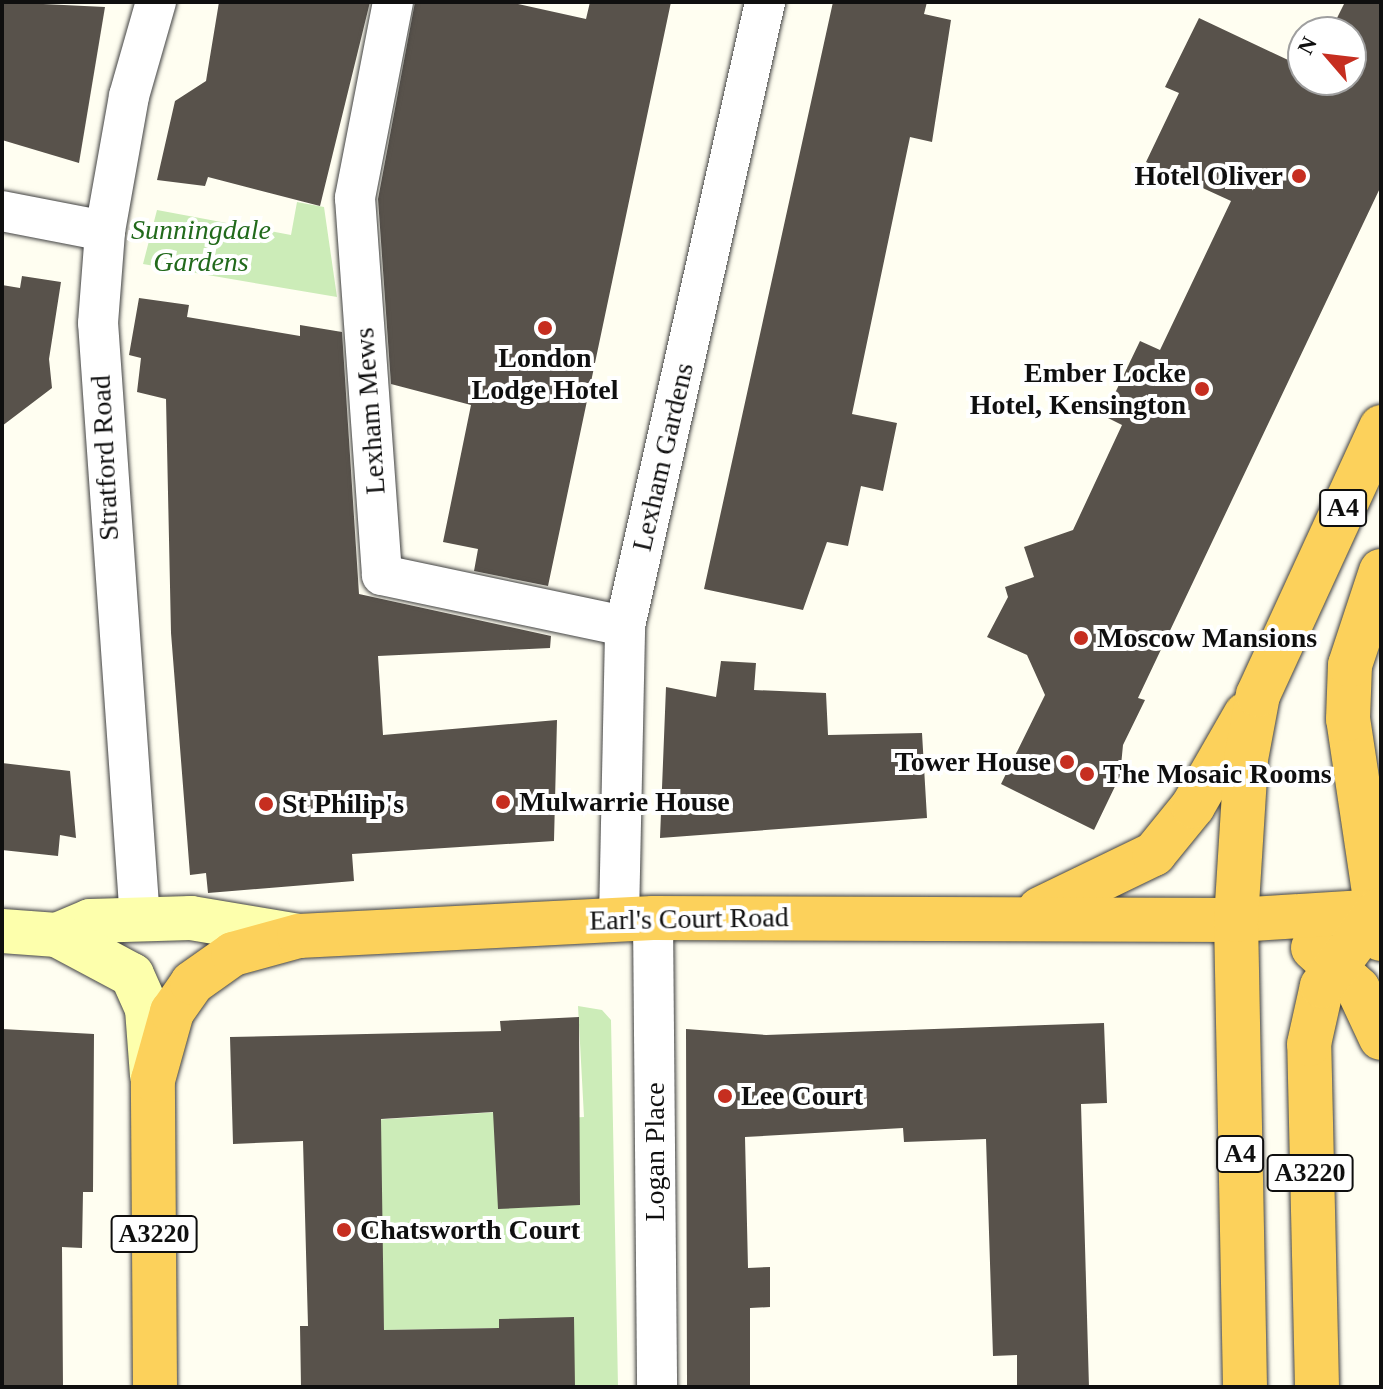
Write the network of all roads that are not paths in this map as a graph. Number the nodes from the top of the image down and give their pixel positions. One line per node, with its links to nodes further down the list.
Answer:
1 (156, 2): 5 (street, Stratford Road)
2 (393, 2): 8 (street, Lexham Mews)
3 (765, 2): 8 (street, Lexham Gardens)
4 (2, 211): 5 (street)
5 (105, 231): 12 (street, Stratford Road)
6 (1381, 427): 9 (highway, A4)
7 (1381, 571): 14 (highway)
8 (625, 626): 11 (street, Lexham Gardens)
9 (1258, 695): 10 (highway, A4); 13 (highway, A4)
10 (1015, 918): 11 (highway, Earl's Court Road / A3220); 13 (highway, Earl's Court Road / A3220)
11 (636, 919): 17 (highway, Earl's Court Road / A3220); 22 (street, Logan Place)
12 (140, 920): 16 (main road, Earl's Court Road); 17 (main road, Earl's Court Road)
13 (1236, 920): 14 (highway, Earl's Court Road / A3220); 18 (highway); 23 (highway, A4)
14 (1380, 922): 18 (highway, A3220)
15 (2, 931): 16 (main road, Earl's Court Road)
16 (57, 935): 20 (main road)
17 (299, 936): 20 (highway, A3220)
18 (1334, 963): 19 (highway); 24 (highway, A3220)
19 (1381, 1038)
20 (153, 1080): 21 (highway, A3220)
21 (155, 1387)
22 (657, 1387)
23 (1245, 1387)
24 (1317, 1387)

